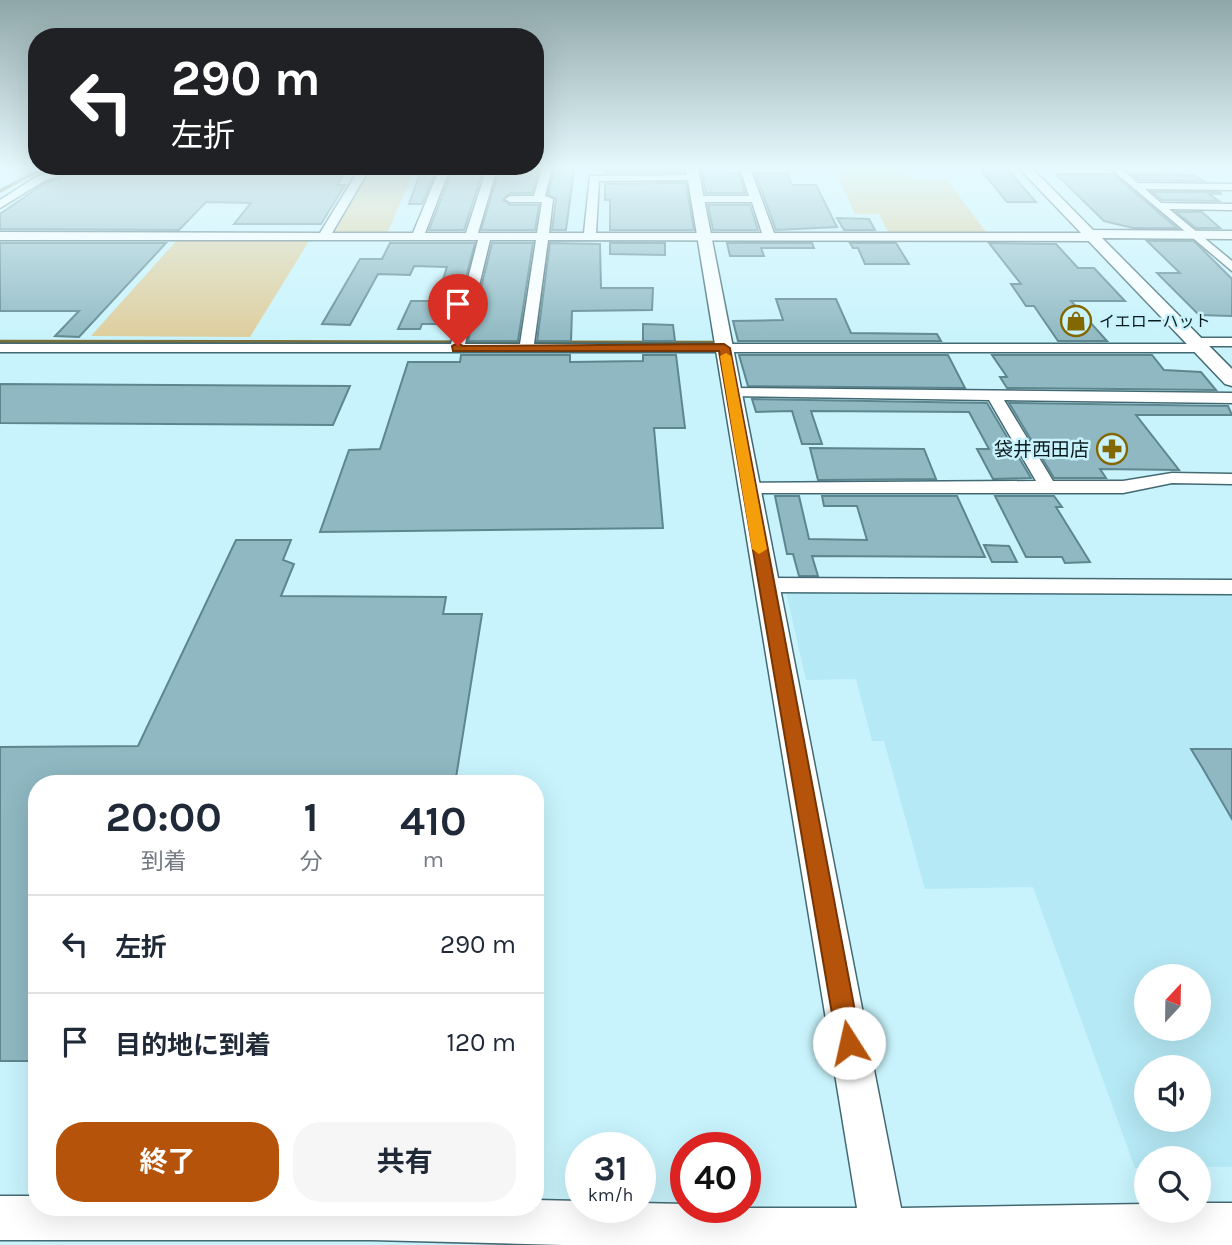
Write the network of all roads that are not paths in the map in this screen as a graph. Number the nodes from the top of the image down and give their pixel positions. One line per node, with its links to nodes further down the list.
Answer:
1 (330, 226): 13 (street)
2 (422, 226): 14 (street)
3 (480, 226): 15 (street)
4 (543, 226): 16 (street)
5 (591, 226): 17 (street)
6 (702, 226): 18 (street)
7 (766, 226): 19 (street)
8 (1082, 226): 20 (street)
9 (1182, 226): 10 (street)
10 (1191, 234): 11 (street); 20 (street); 21 (street)
11 (1232, 234)
12 (0, 236): 13 (street)
13 (324, 236): 14 (street)
14 (418, 236): 15 (street)
15 (478, 236): 16 (street); 23 (street)
16 (541, 236): 17 (street); 24 (street)
17 (590, 236): 18 (street)
18 (704, 236): 19 (street); 27 (street)
19 (769, 236): 20 (street)
20 (1092, 236): 25 (street)
21 (1232, 268)
22 (1232, 342): 25 (street)
23 (458, 344): 24 (street); 26 (street)
24 (526, 345): 27 (street)
25 (1199, 345): 27 (street); 28 (street)
26 (0, 348)
27 (724, 348): 29 (street)
28 (1232, 380)
29 (732, 393): 30 (street); 33 (street)
30 (994, 396): 31 (street); 34 (street)
31 (1232, 398)
32 (1232, 479): 34 (street)
33 (748, 487): 34 (street); 35 (street)
34 (1048, 487)
35 (766, 585): 36 (street); 39 (street)
36 (1232, 587)
37 (0, 1218): 40 (street)
38 (1232, 1225): 39 (street)
39 (883, 1231): 40 (street)
40 (370, 1232)

